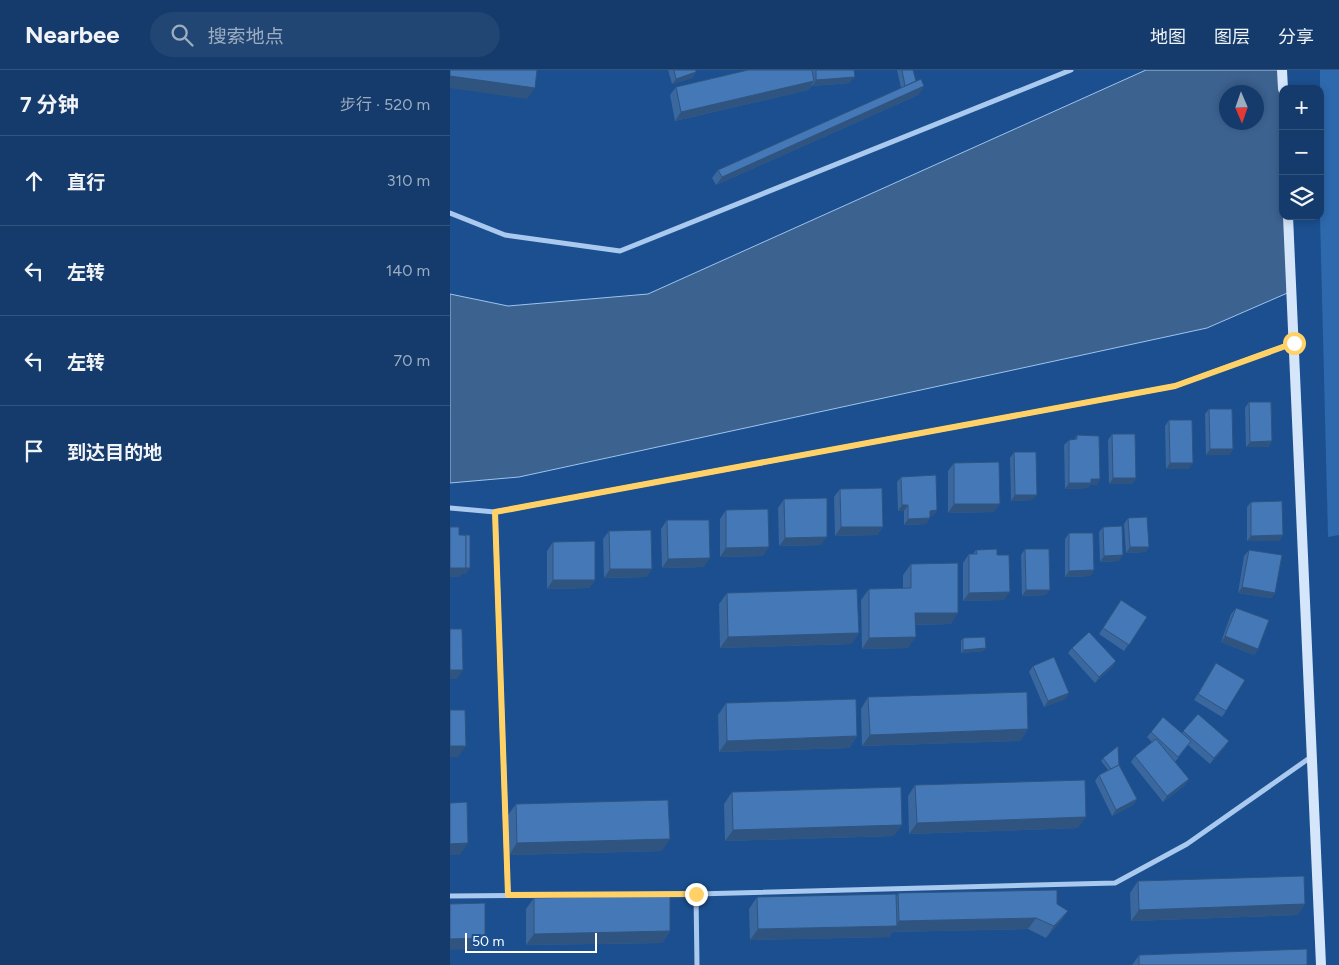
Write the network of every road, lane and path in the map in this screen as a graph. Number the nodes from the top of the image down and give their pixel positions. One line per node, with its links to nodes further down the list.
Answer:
1 (1071, 70): 4 (street)
2 (1282, 70): 3 (street)
3 (1283, 85)
4 (450, 213)
5 (1288, 220): 6 (street)
6 (1294, 343): 8 (street); 9 (street)
7 (450, 508): 8 (street)
8 (495, 512): 11 (street)
9 (1312, 756): 10 (street); 14 (street)
10 (696, 894): 11 (street); 13 (street)
11 (508, 895): 12 (street)
12 (450, 896)
13 (697, 965)
14 (1321, 965)

